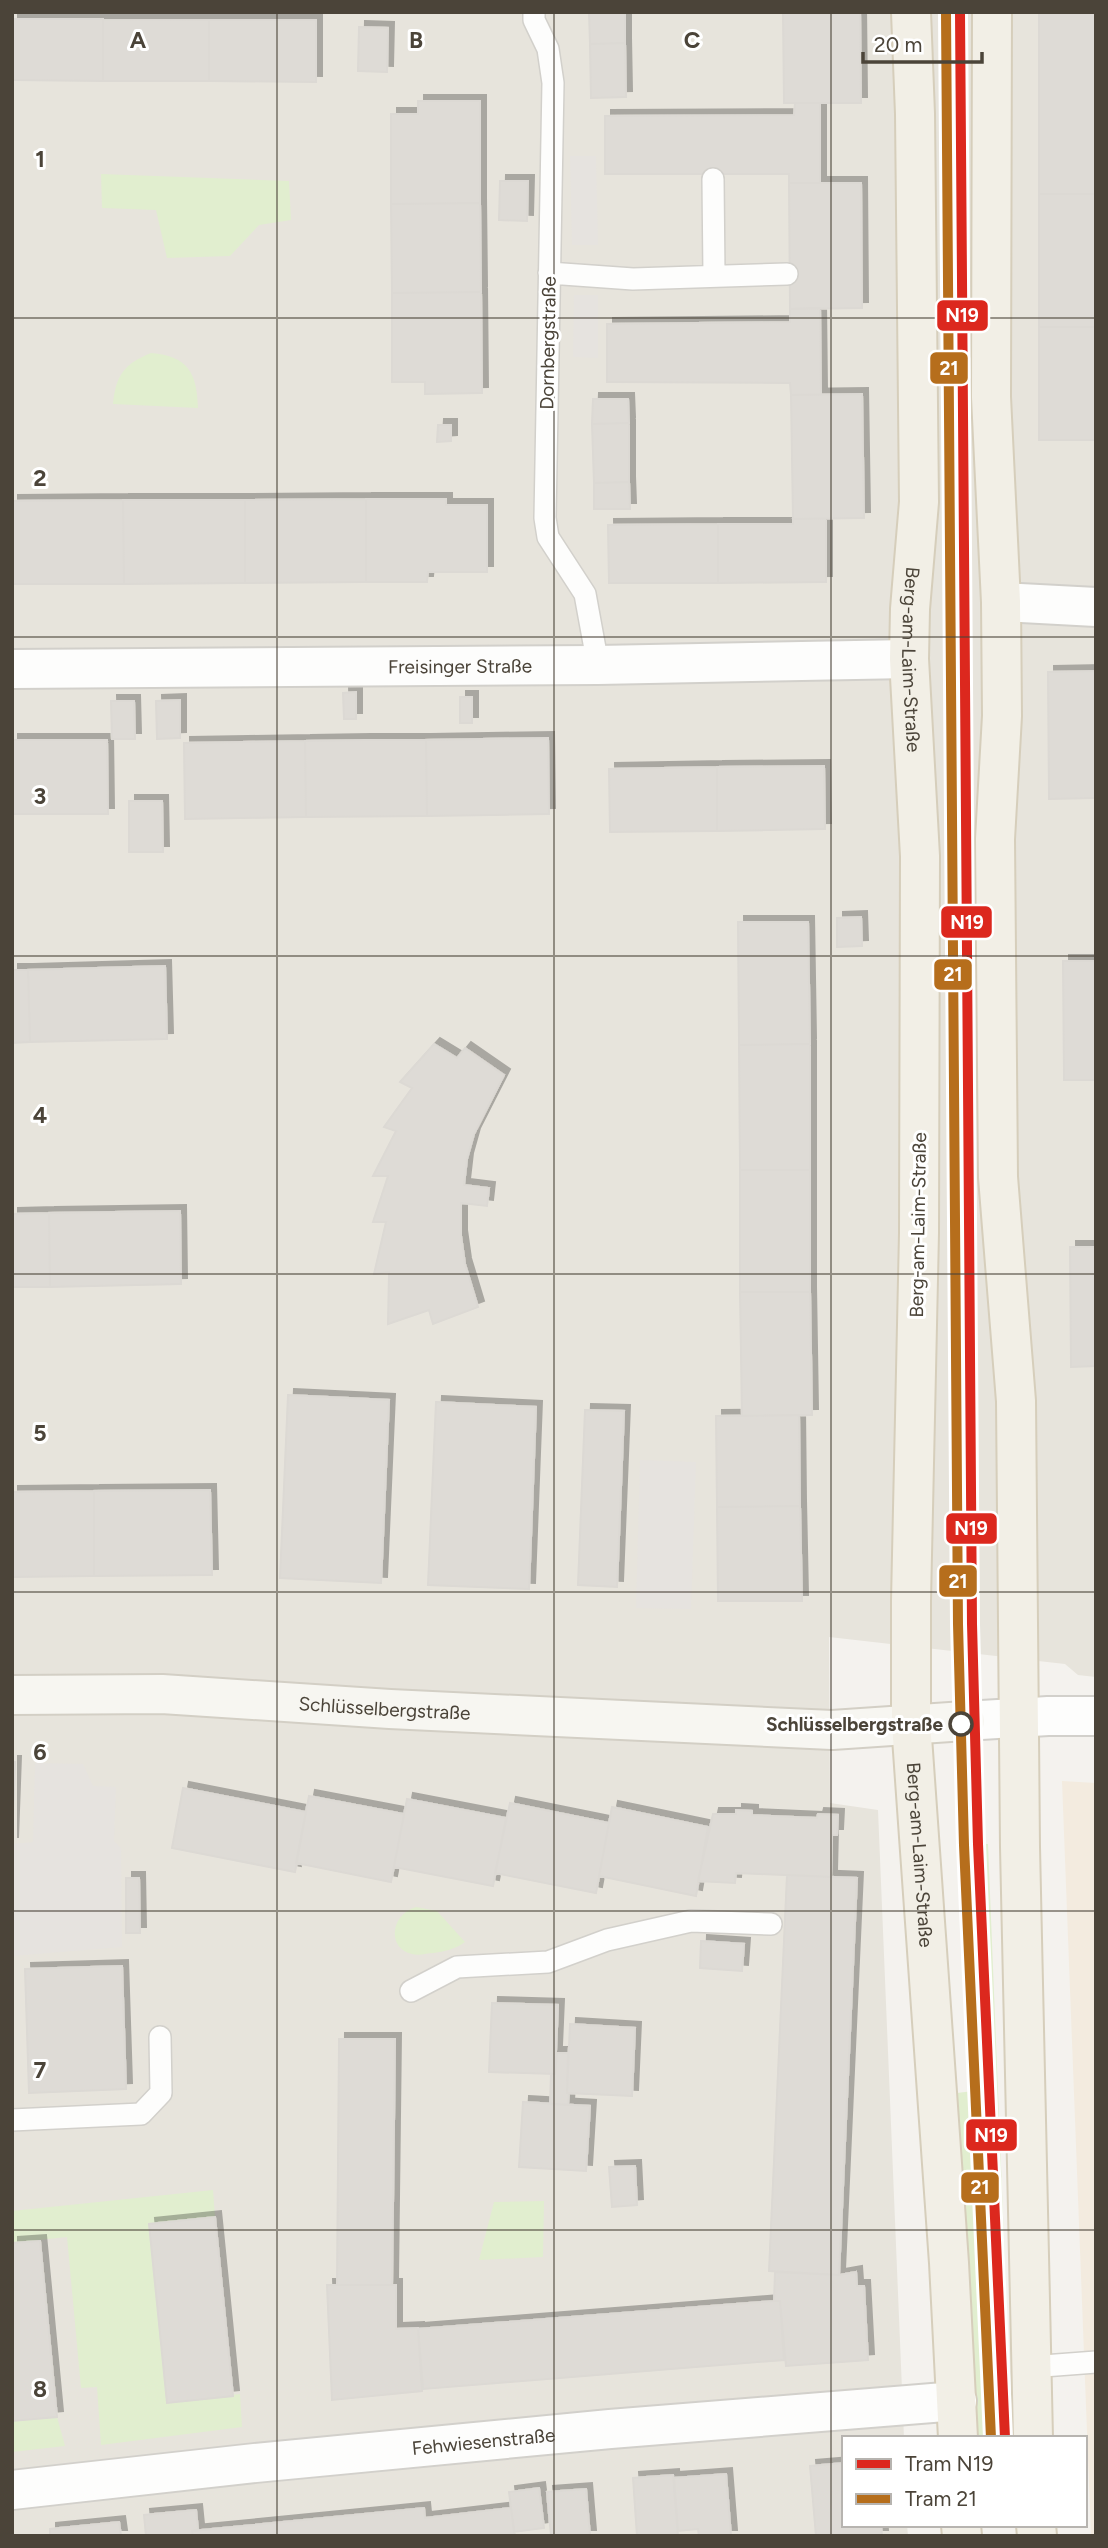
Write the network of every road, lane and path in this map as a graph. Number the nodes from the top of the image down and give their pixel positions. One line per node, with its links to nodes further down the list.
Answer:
1 (534, 12): 5 (lane, Dornbergstraße)
2 (911, 12): 10 (main road, Berg-am-Laim-Straße)
3 (992, 12): 8 (main road)
4 (713, 179): 7 (lane)
5 (549, 273): 7 (lane); 11 (lane, Dornbergstraße)
6 (787, 274): 7 (lane)
7 (714, 275)
8 (1001, 602): 9 (street); 15 (main road)
9 (1096, 607)
10 (909, 659): 11 (street, Freisinger Straße); 16 (main road, Berg-am-Laim-Straße)
11 (598, 665): 12 (street, Freisinger Straße)
12 (12, 669)
13 (12, 1695): 16 (street, Schlüsselbergstraße)
14 (1096, 1716): 15 (street)
15 (1019, 1718): 16 (street, Schlüsselbergstraße); 22 (main road)
16 (911, 1723): 23 (main road, Berg-am-Laim-Straße)
17 (771, 1924): 18 (lane)
18 (411, 1991)
19 (160, 2037): 20 (lane)
20 (12, 2120)
21 (1096, 2362): 22 (lane)
22 (1030, 2367): 24 (main road)
23 (958, 2419): 25 (street, Fehwiesenstraße)
24 (1032, 2436)
25 (12, 2490)

